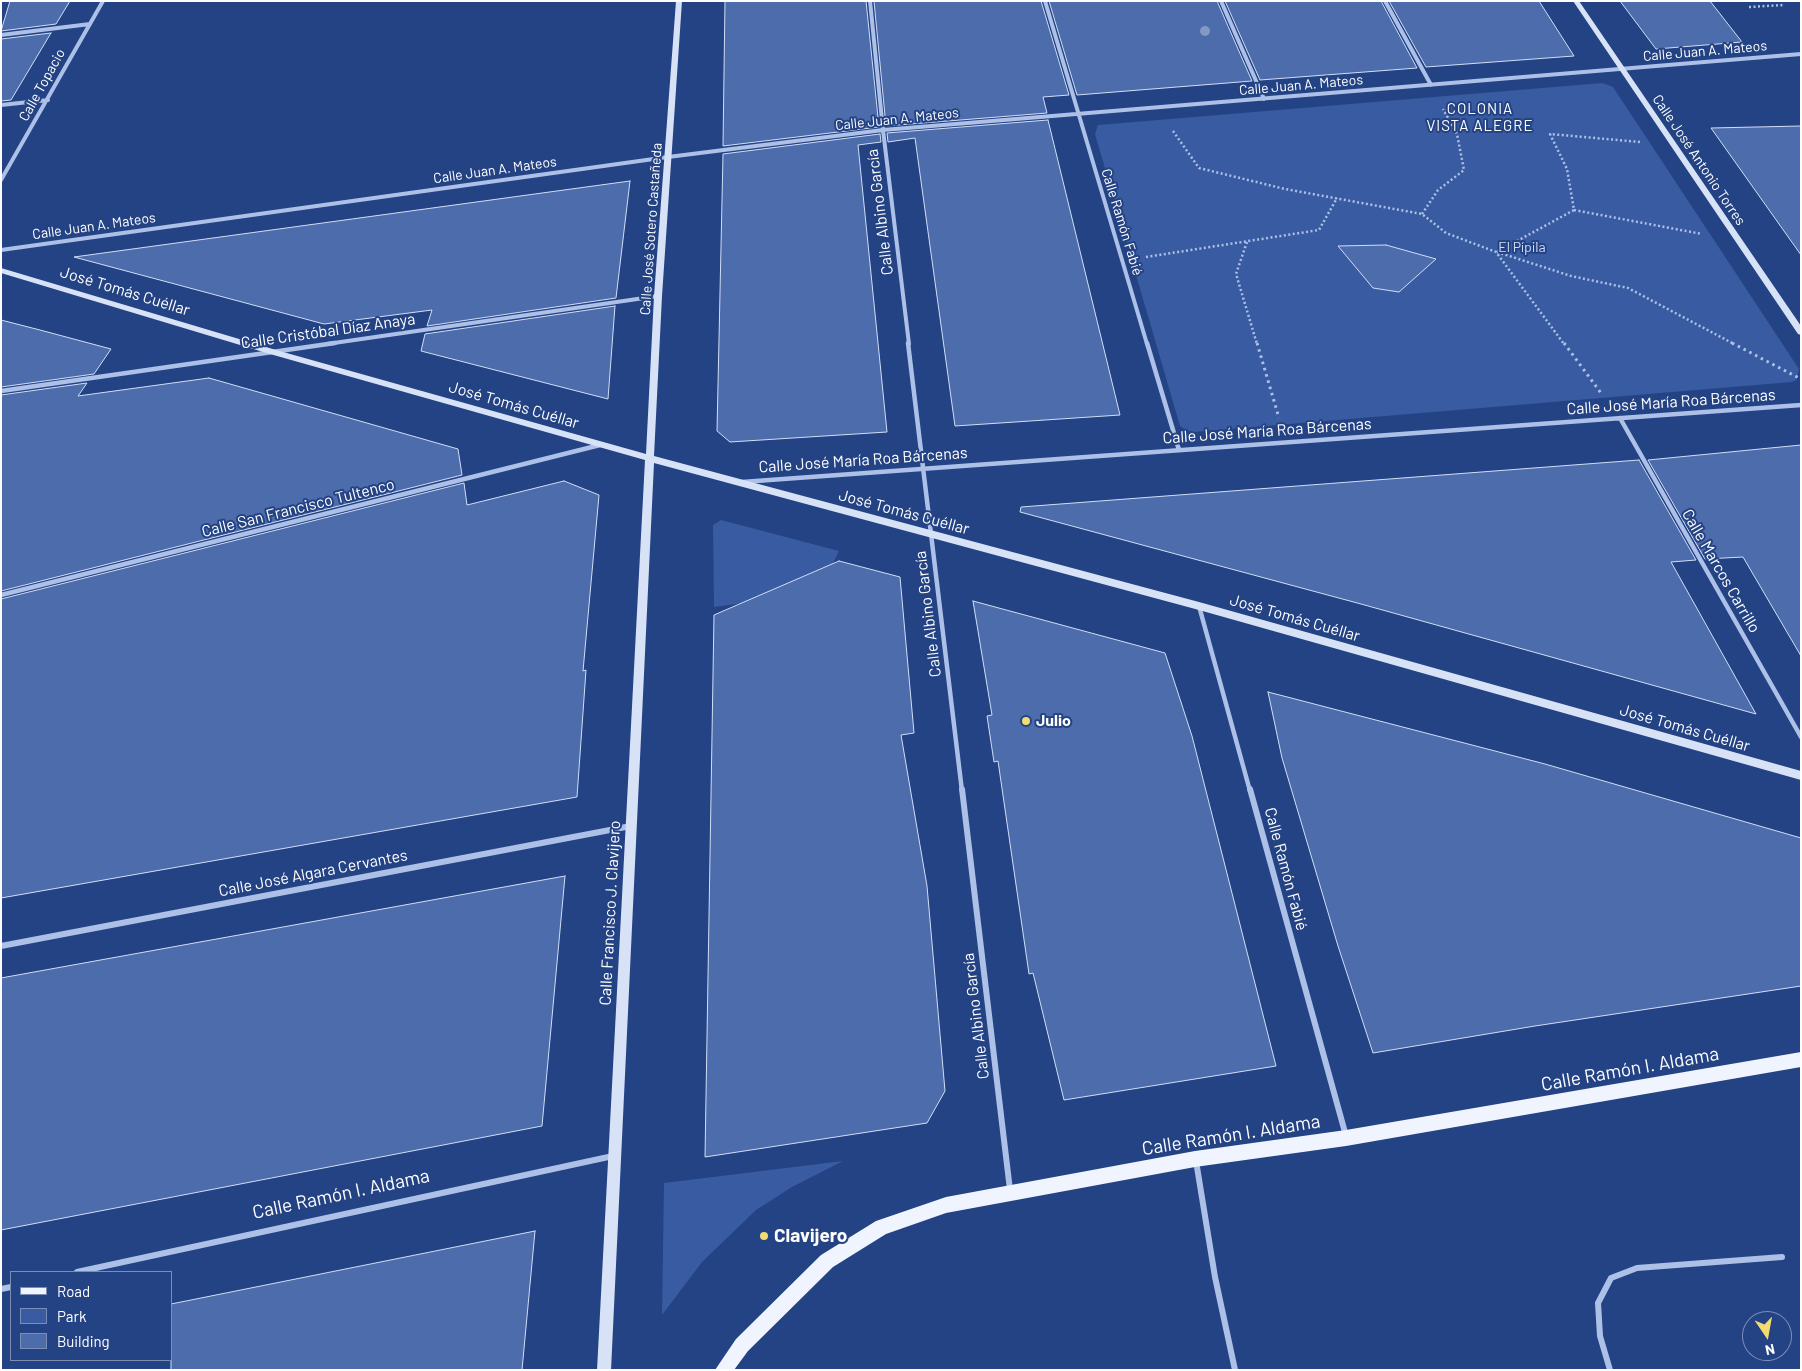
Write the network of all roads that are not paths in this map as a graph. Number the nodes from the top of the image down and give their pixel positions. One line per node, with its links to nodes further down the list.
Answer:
1 (103, 1): 8 (street, Calle Topacio)
2 (679, 1): 18 (street, Calle José Sotero Castañeda)
3 (870, 1): 17 (street, Calle Albino García)
4 (1045, 1): 16 (street, Calle Ramón Fabié)
5 (1221, 1): 13 (street)
6 (1385, 1): 12 (street)
7 (1576, 1): 11 (street, Calle José Antonio Torres)
8 (90, 24): 9 (street); 14 (street, Calle Topacio)
9 (1, 34)
10 (1801, 54): 11 (street, Calle Juan A. Mateos)
11 (1623, 70): 12 (street, Calle Juan A. Mateos); 23 (street, Calle José Antonio Torres)
12 (1431, 86): 13 (street, Calle Juan A. Mateos)
13 (1264, 99): 16 (street, Calle Juan A. Mateos)
14 (48, 100): 15 (street); 19 (street, Calle Topacio)
15 (1, 106)
16 (1077, 114): 17 (street, Calle Juan A. Mateos); 29 (street, Calle Ramón Fabié)
17 (883, 130): 18 (street, Calle Juan A. Mateos); 31 (street, Calle Albino García)
18 (668, 157): 20 (street, Calle Juan A. Mateos); 22 (street, Calle José Sotero Castañeda)
19 (1, 180)
20 (1, 250)
21 (1, 270): 24 (street, José Tomás Cuéllar)
22 (658, 296): 24 (street, Calle Cristóbal Díaz Anaya); 30 (street, Calle José Sotero Castañeda)
23 (1801, 332)
24 (273, 352): 25 (street, Calle Cristóbal Díaz Anaya); 28 (street, José Tomás Cuéllar)
25 (1, 391)
26 (1801, 405): 27 (street, Calle José María Roa Bárcenas)
27 (1620, 418): 29 (street, Calle José María Roa Bárcenas); 36 (street, Calle Marcos Carrillo)
28 (600, 445): 30 (street, José Tomás Cuéllar); 34 (street, Calle San Francisco Tultenco)
29 (1179, 450): 31 (street, Calle José María Roa Bárcenas)
30 (650, 459): 32 (street, José Tomás Cuéllar); 38 (street, Calle Francisco J. Clavijero)
31 (924, 468): 32 (street, Calle José María Roa Bárcenas); 33 (street, Calle Albino García)
32 (734, 482): 33 (street, José Tomás Cuéllar)
33 (932, 535): 35 (street, José Tomás Cuéllar); 44 (street, Calle Albino García)
34 (1, 595)
35 (1200, 606): 37 (street, José Tomás Cuéllar); 41 (street, Calle Ramón Fabié)
36 (1801, 737)
37 (1801, 776)
38 (631, 826): 39 (street, Calle José Algara Cervantes); 42 (street, Calle Francisco J. Clavijero)
39 (1, 946)
40 (1801, 1059): 41 (main road, Calle Ramón I. Aldama)
41 (1346, 1138): 43 (main road, Calle Ramón I. Aldama)
42 (614, 1156): 46 (street, Calle Ramón I. Aldama); 47 (street, Calle Francisco J. Clavijero)
43 (1195, 1159): 44 (main road, Calle Ramón I. Aldama); 49 (street)
44 (1010, 1193): 48 (main road, Calle Ramón I. Aldama)
45 (1782, 1257): 50 (street)
46 (82, 1271)
47 (604, 1370)
48 (723, 1370)
49 (1235, 1370)
50 (1610, 1370)

